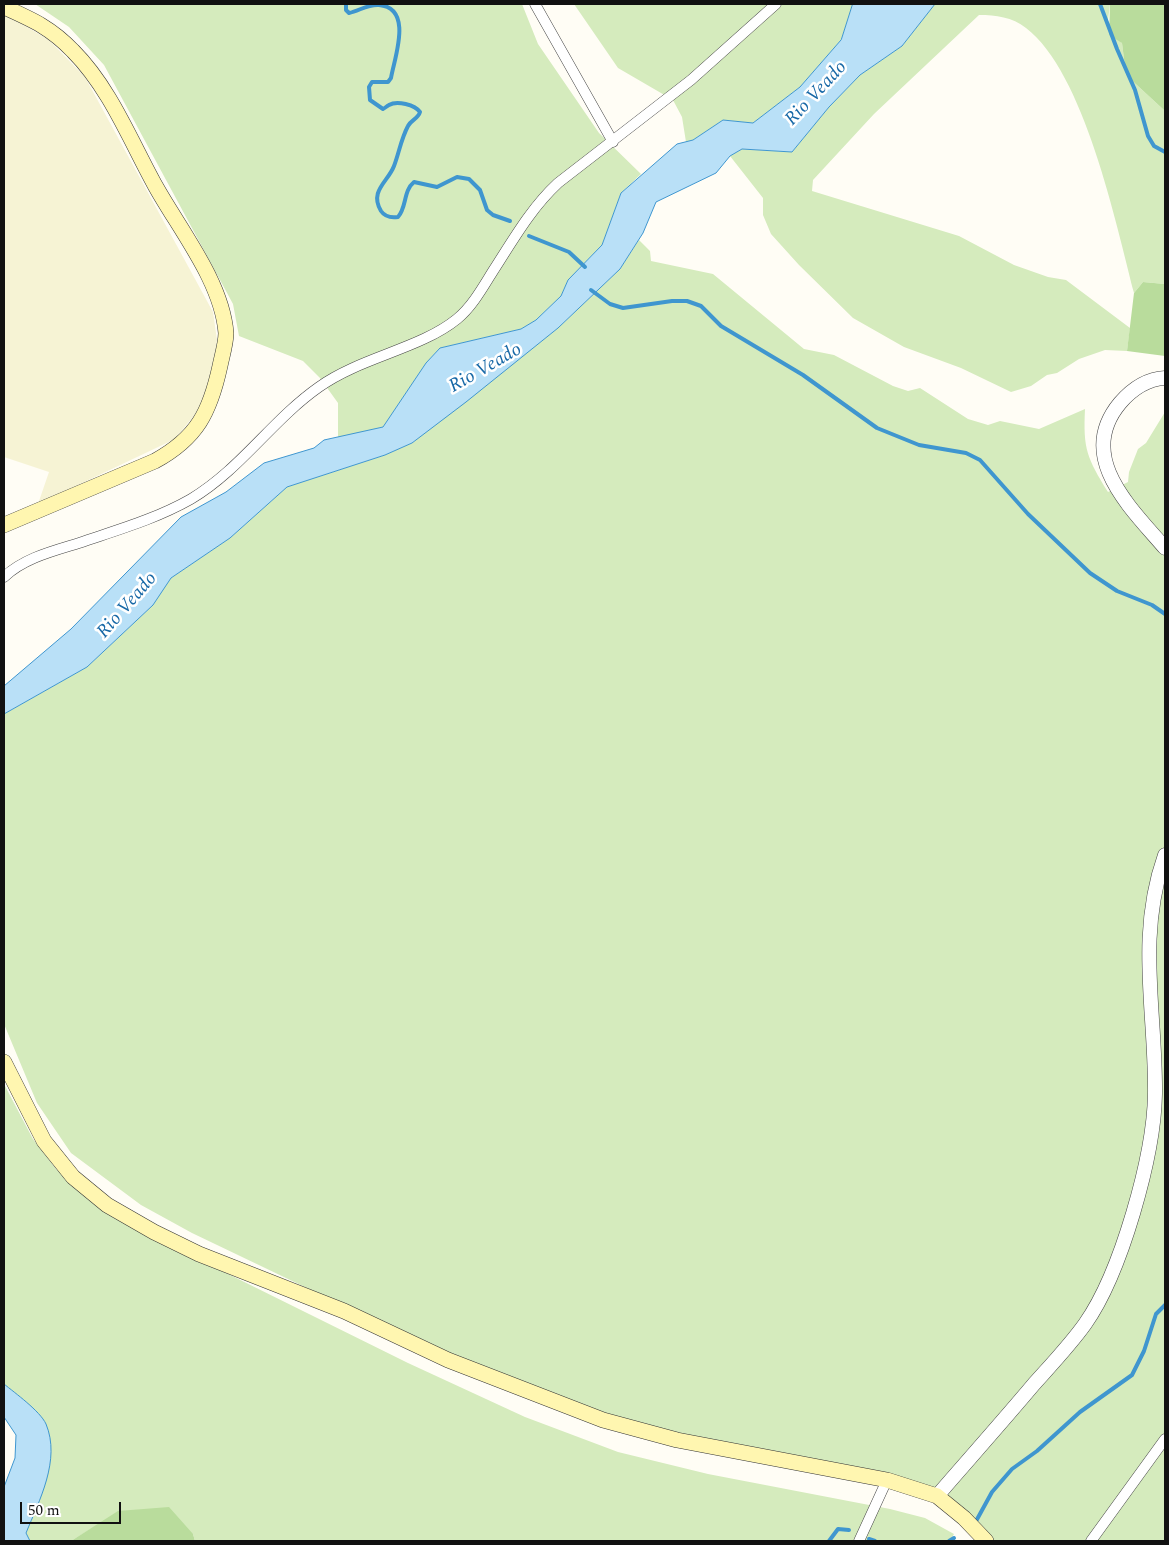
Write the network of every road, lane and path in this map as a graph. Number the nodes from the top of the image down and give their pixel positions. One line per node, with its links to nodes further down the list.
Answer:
1 (536, 4): 4 (street)
2 (776, 4): 4 (street)
3 (4, 7): 6 (main road)
4 (613, 142): 8 (street)
5 (1165, 378): 7 (street)
6 (4, 524)
7 (1165, 548)
8 (4, 577)
9 (1165, 855): 13 (street)
10 (4, 1062): 12 (main road)
11 (1165, 1439): 16 (street)
12 (887, 1480): 13 (main road); 14 (street)
13 (937, 1496): 15 (main road)
14 (859, 1541)
15 (986, 1541)
16 (1091, 1541)

